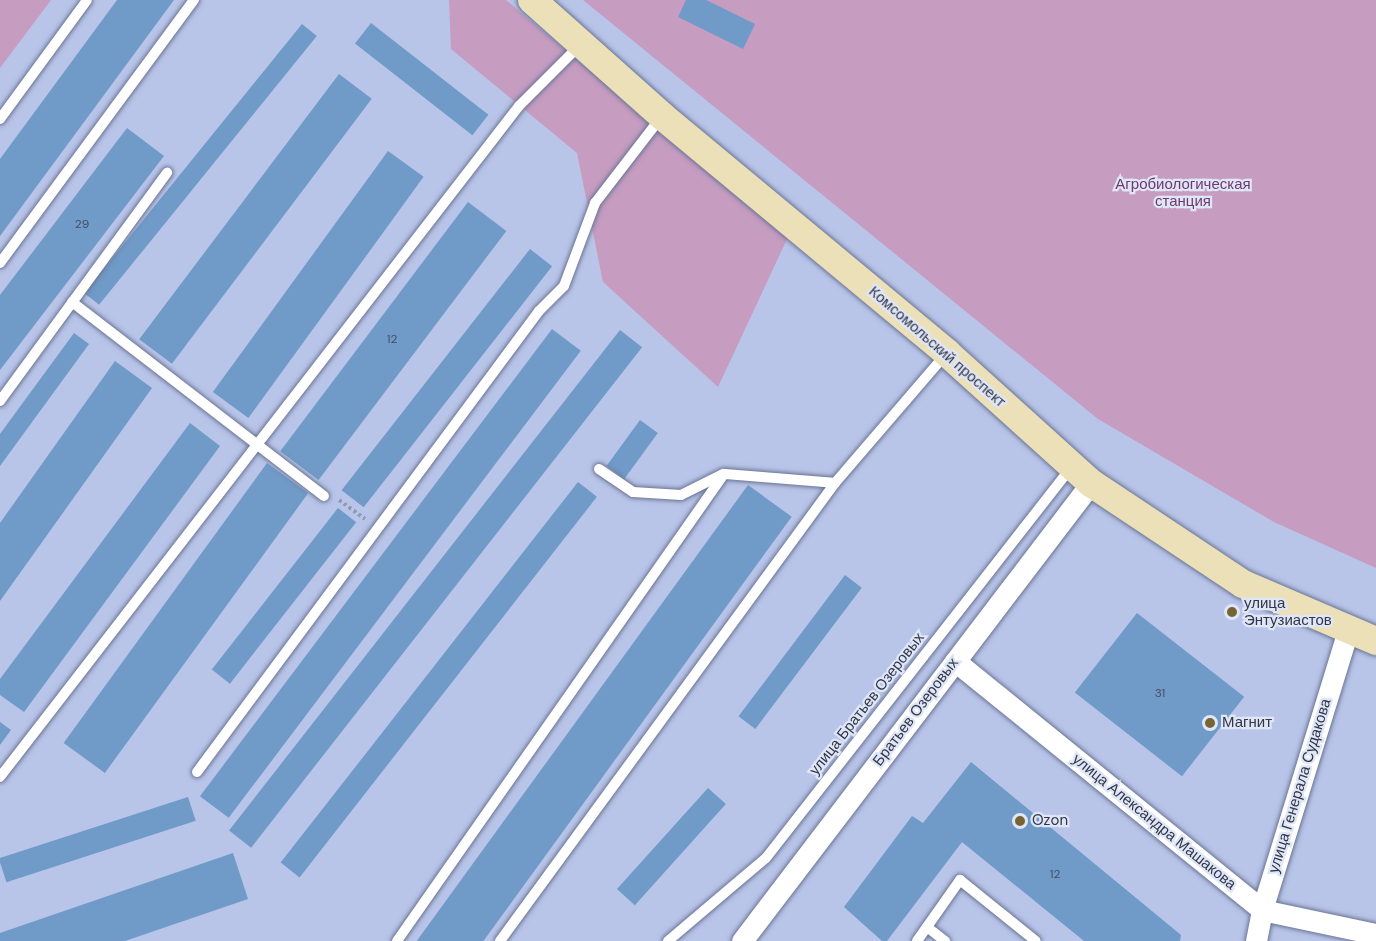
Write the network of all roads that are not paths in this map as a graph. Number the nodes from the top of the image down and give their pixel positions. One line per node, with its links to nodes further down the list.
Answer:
1 (87, 0): 6 (lane)
2 (194, 0): 8 (lane)
3 (532, 0): 4 (street, Комсомольский проспект)
4 (581, 43): 5 (street, Комсомольский проспект); 12 (lane)
5 (662, 116): 10 (street, Комсомольский проспект); 21 (lane)
6 (0, 119)
7 (167, 173): 9 (lane)
8 (0, 263)
9 (72, 302): 11 (lane); 12 (lane)
10 (947, 353): 15 (street, Комсомольский проспект); 16 (lane)
11 (0, 401)
12 (255, 444): 17 (lane); 22 (lane)
13 (599, 468): 14 (lane)
14 (724, 474): 16 (lane); 26 (lane)
15 (1081, 475): 18 (street, Комсомольский проспект); 20 (street, Братьев Озеровых); 28 (lane, улица Братьев Озеровых)
16 (835, 483): 27 (lane)
17 (324, 496)
18 (1348, 632): 19 (street, Комсомольский проспект); 23 (street, улица Генерала Судакова)
19 (1376, 641)
20 (955, 661): 23 (street, улица Александра Машакова); 29 (street, Братьев Озеровых)
21 (197, 772)
22 (0, 777)
23 (1262, 910): 25 (street, улица Александра Машакова); 33 (street, улица Генерала Судакова)
24 (927, 927): 30 (lane); 31 (lane); 32 (lane)
25 (1376, 934)
26 (397, 941)
27 (500, 941)
28 (668, 941)
29 (741, 941)
30 (917, 941)
31 (945, 941)
32 (1036, 941)
33 (1256, 941)

